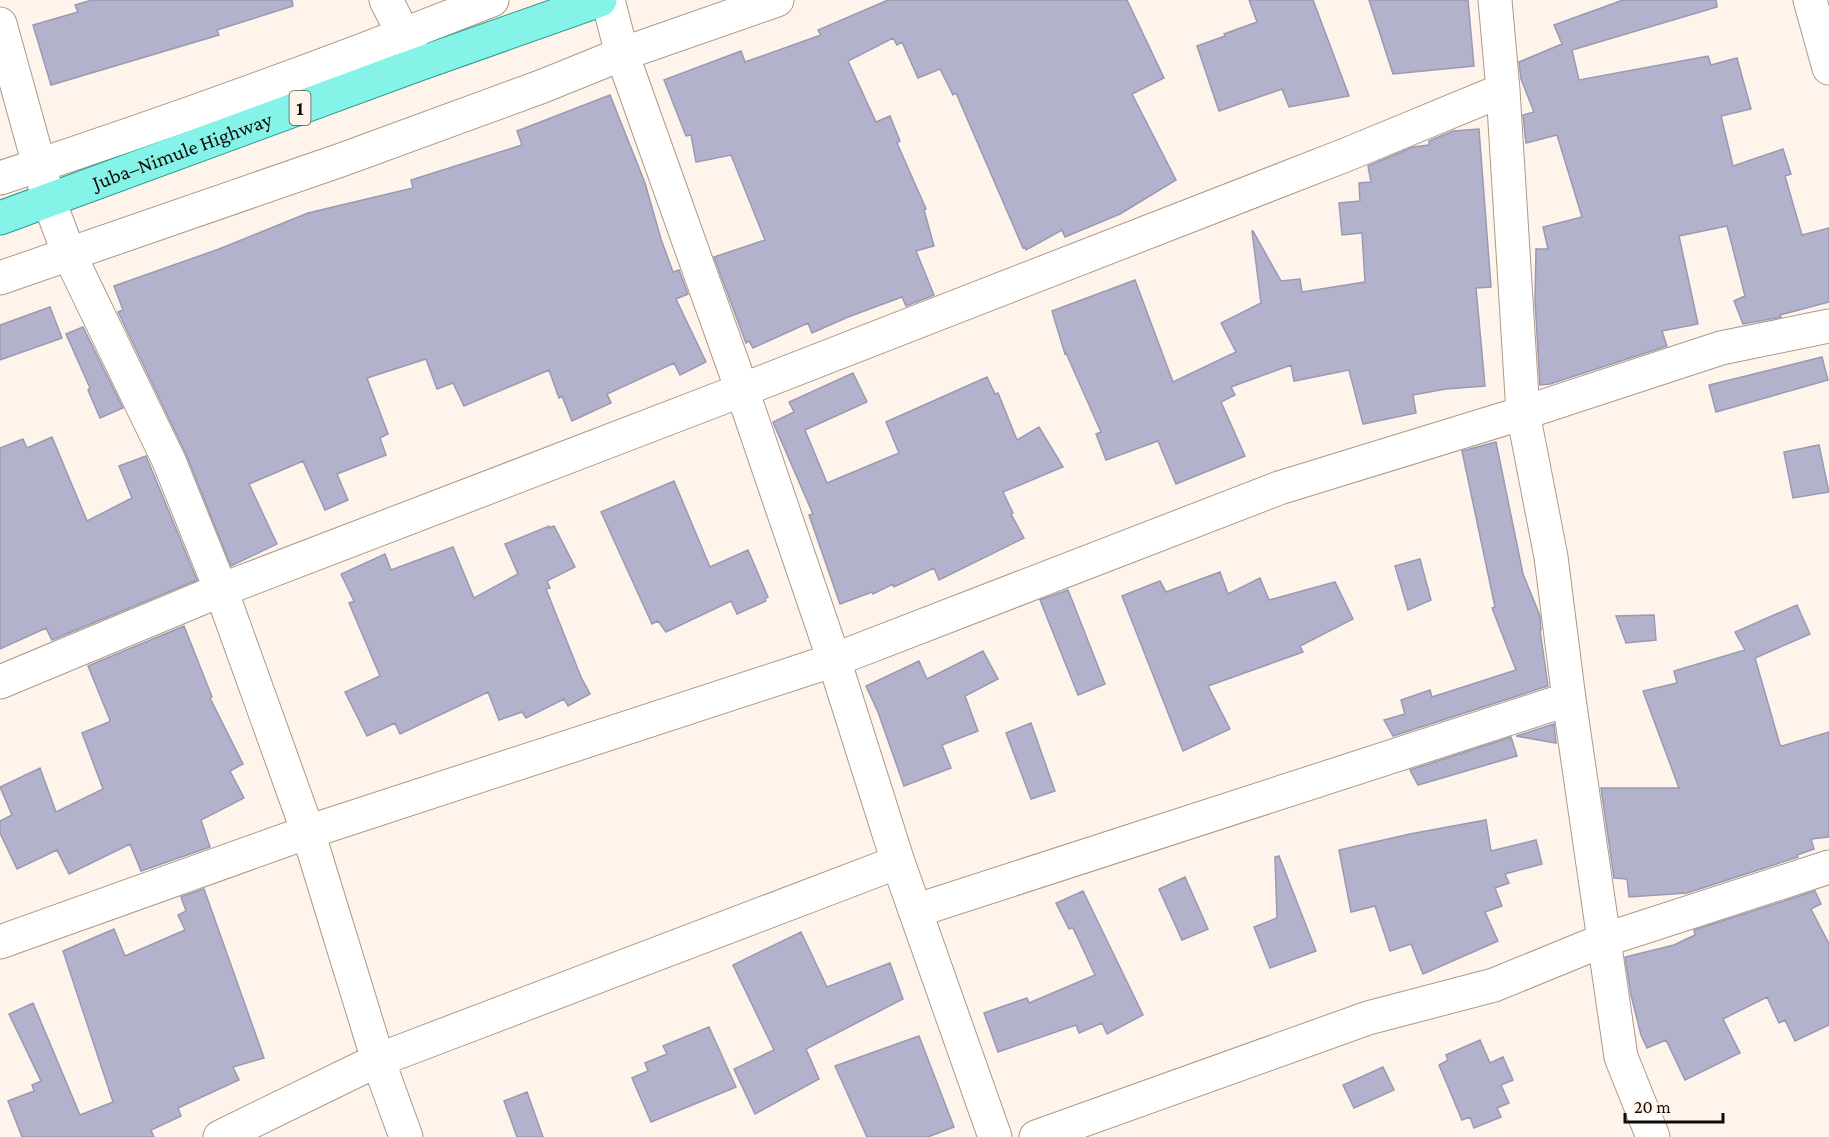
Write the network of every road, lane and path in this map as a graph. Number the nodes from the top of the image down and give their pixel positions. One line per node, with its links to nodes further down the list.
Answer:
1 (386, 0): 9 (street)
2 (492, 0): 9 (street)
3 (600, 0): 11 (main road, Juba–Nimule Highway / 1)
4 (608, 0): 10 (street)
5 (777, 0): 10 (street)
6 (1495, 0): 13 (street)
7 (1810, 0): 12 (street)
8 (0, 24): 14 (street)
9 (403, 35): 11 (street); 14 (street)
10 (621, 54): 18 (street); 21 (street)
11 (419, 64): 16 (main road, Juba–Nimule Highway / 1)
12 (1829, 68)
13 (1503, 90): 21 (street); 22 (street)
14 (39, 165): 15 (street); 16 (street)
15 (0, 178)
16 (49, 201): 17 (main road, Juba–Nimule Highway / 1); 18 (street)
17 (0, 218)
18 (69, 254): 19 (street); 23 (street)
19 (0, 278)
20 (1829, 326): 22 (street)
21 (742, 390): 23 (street); 24 (street)
22 (1523, 413): 24 (street); 26 (street)
23 (221, 590): 25 (street); 27 (street)
24 (834, 660): 27 (street); 28 (street)
25 (0, 682)
26 (1569, 699): 30 (street); 31 (street)
27 (308, 832): 32 (street); 33 (street)
28 (898, 862): 30 (street); 33 (street)
29 (1829, 867): 31 (street)
30 (915, 911): 36 (street)
31 (1604, 940): 37 (street); 38 (street)
32 (0, 942)
33 (378, 1060): 34 (street); 35 (street)
34 (219, 1137)
35 (406, 1137)
36 (995, 1137)
37 (1036, 1137)
38 (1653, 1137)

